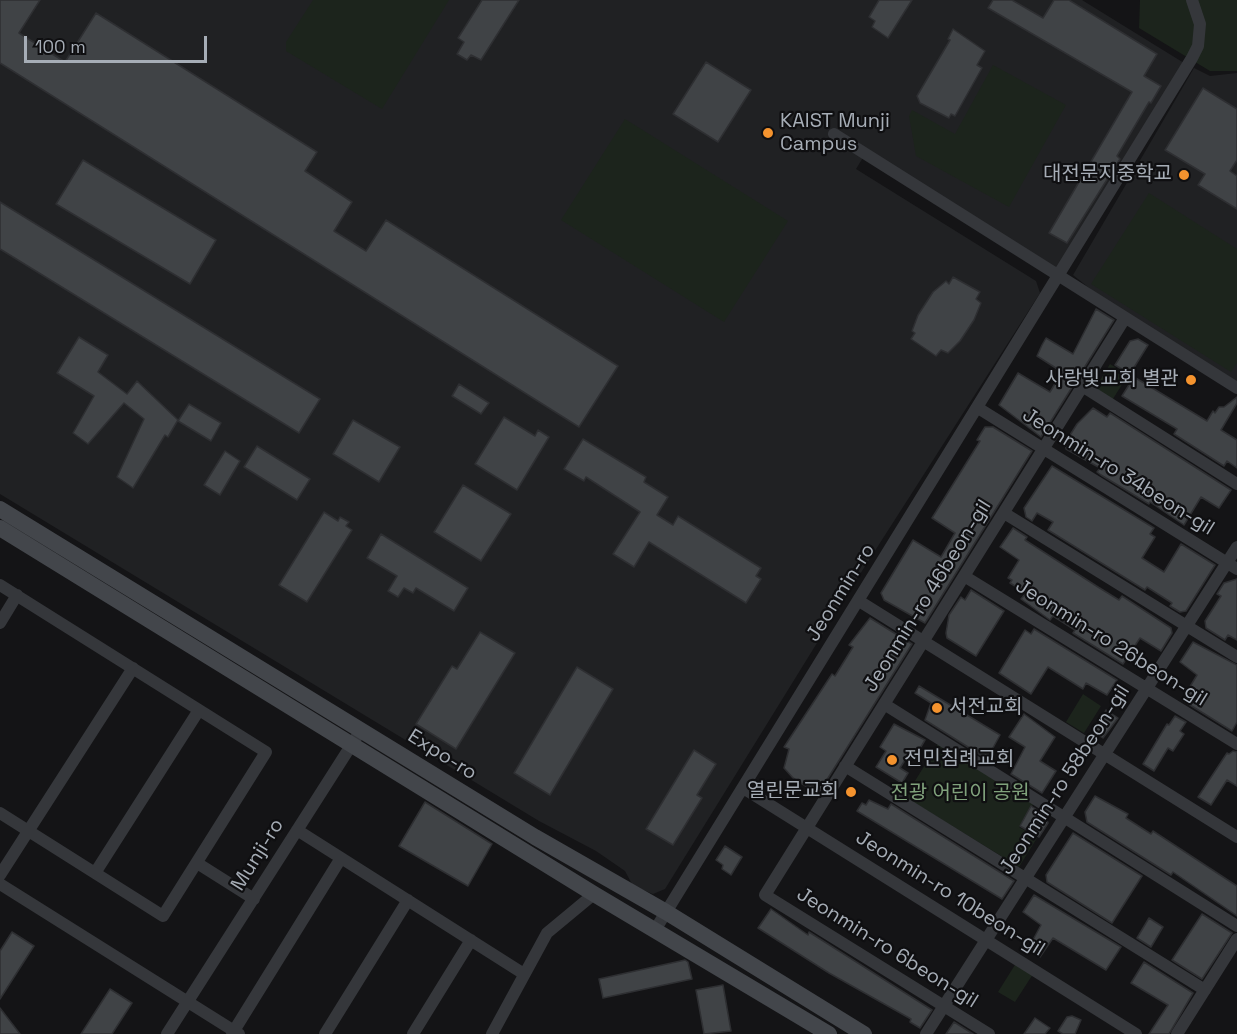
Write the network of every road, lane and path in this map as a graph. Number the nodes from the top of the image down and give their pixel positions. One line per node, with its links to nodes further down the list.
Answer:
1 (1192, 0): 3 (street, Jeonmin-ro)
2 (834, 134): 3 (street)
3 (1059, 277): 4 (street); 7 (street, Jeonmin-ro)
4 (1125, 318): 5 (street, Jeonmin-ro 46beon-gil); 6 (street)
5 (1082, 386): 8 (street, Jeonmin-ro 46beon-gil); 9 (street)
6 (1237, 388)
7 (978, 408): 8 (street, Jeonmin-ro 34beon-gil); 18 (street, Jeonmin-ro)
8 (1044, 448): 11 (street, Jeonmin-ro 46beon-gil); 14 (street, Jeonmin-ro 34beon-gil)
9 (1237, 484)
10 (0, 509): 27 (main road, Expo-ro)
11 (1004, 513): 15 (street, Jeonmin-ro 46beon-gil); 20 (street)
12 (0, 528): 29 (main road, Expo-ro)
13 (1237, 547): 14 (street, Jeonmin-ro 58beon-gil)
14 (1232, 566): 20 (street, Jeonmin-ro 58beon-gil)
15 (964, 576): 21 (street, Jeonmin-ro 46beon-gil); 24 (street, Jeonmin-ro 26beon-gil)
16 (0, 585): 17 (street)
17 (17, 595): 19 (street); 23 (street)
18 (859, 601): 21 (street); 32 (street, Jeonmin-ro)
19 (0, 623)
20 (1187, 626): 22 (street); 24 (street, Jeonmin-ro 58beon-gil)
21 (923, 641): 25 (street, Jeonmin-ro 46beon-gil); 30 (street)
22 (1237, 657)
23 (133, 668): 26 (street); 37 (street)
24 (1147, 688): 28 (street, Jeonmin-ro 26beon-gil); 30 (street, Jeonmin-ro 58beon-gil)
25 (884, 704): 31 (street, Jeonmin-ro 46beon-gil); 34 (street)
26 (200, 710): 40 (street); 41 (street)
27 (361, 730): 29 (street, Munji-ro); 49 (main road, Expo-ro)
28 (1237, 744)
29 (352, 745): 36 (street, Munji-ro); 45 (main road, Expo-ro)
30 (1106, 753): 34 (street, Jeonmin-ro 58beon-gil); 38 (street)
31 (845, 766): 35 (street, Jeonmin-ro 46beon-gil); 43 (street)
32 (743, 788): 35 (street, Jeonmin-ro 10beon-gil); 49 (street, Jeonmin-ro)
33 (0, 813): 37 (street)
34 (1064, 817): 43 (street, Jeonmin-ro 58beon-gil); 50 (street)
35 (807, 828): 46 (street, Jeonmin-ro 46beon-gil); 52 (street, Jeonmin-ro 10beon-gil)
36 (297, 830): 39 (street); 47 (street, Munji-ro)
37 (28, 831): 41 (street); 42 (street)
38 (1237, 837)
39 (341, 858): 48 (street); 59 (street)
40 (197, 862): 41 (street); 47 (street)
41 (95, 873)
42 (0, 875)
43 (1025, 878): 52 (street, Jeonmin-ro 58beon-gil); 56 (street)
44 (0, 884): 57 (street)
45 (594, 894): 51 (main road, Expo-ro); 55 (street)
46 (765, 895): 58 (street, Jeonmin-ro 6beon-gil)
47 (254, 899): 57 (street, Munji-ro)
48 (408, 900): 54 (street); 61 (street)
49 (666, 912): 51 (street, Jeonmin-ro); 65 (main road, Expo-ro)
50 (1237, 926)
51 (655, 930): 64 (main road, Expo-ro)
52 (987, 938): 58 (street, Jeonmin-ro 58beon-gil); 68 (street, Jeonmin-ro 10beon-gil)
53 (1237, 939): 56 (street)
54 (471, 940): 55 (street); 62 (street)
55 (524, 974): 63 (street)
56 (1205, 990): 69 (street)
57 (188, 1001): 59 (street); 60 (street, Munji-ro)
58 (944, 1006): 66 (street, Jeonmin-ro 58beon-gil); 67 (street, Jeonmin-ro 6beon-gil)
59 (235, 1033)
60 (167, 1034)
61 (325, 1034)
62 (413, 1034)
63 (492, 1034)
64 (829, 1034)
65 (864, 1034)
66 (926, 1034)
67 (989, 1034)
68 (1136, 1034)
69 (1177, 1034)

